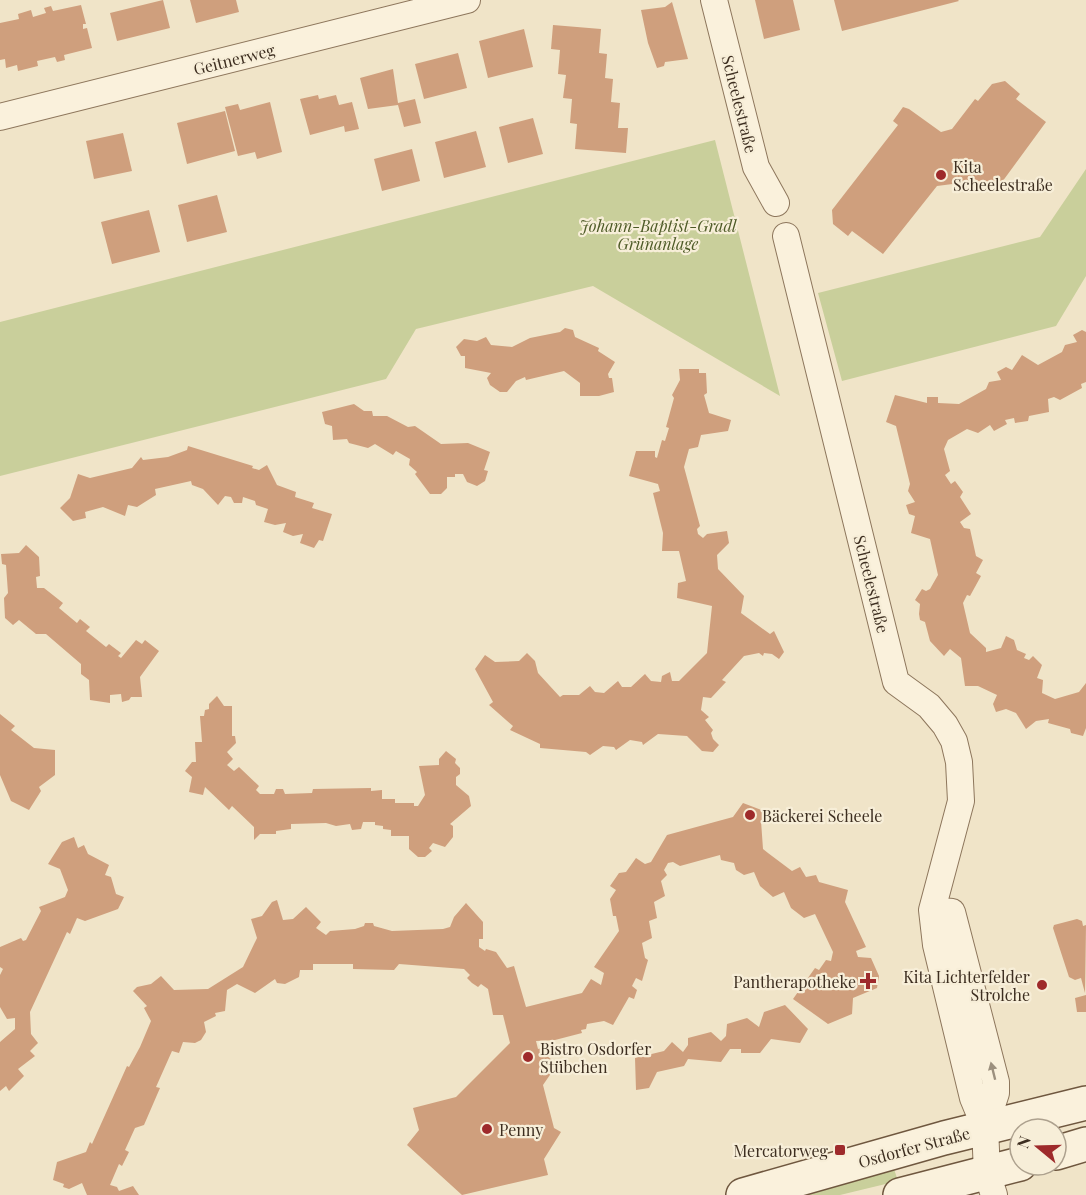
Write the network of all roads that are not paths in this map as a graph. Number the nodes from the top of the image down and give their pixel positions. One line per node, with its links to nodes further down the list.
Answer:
1 (467, 0): 3 (street, Geitnerweg)
2 (714, 0): 4 (street, Scheelestraße)
3 (0, 117)
4 (776, 203)
5 (786, 236): 7 (street, Scheelestraße)
6 (1086, 1103): 7 (street, Osdorfer Straße)
7 (985, 1127): 9 (street, Osdorfer Straße); 12 (street, Scheelestraße)
8 (1086, 1144): 10 (street)
9 (912, 1147): 13 (street); 14 (street, Osdorfer Straße)
10 (1068, 1149)
11 (1008, 1172): 12 (street)
12 (990, 1184): 13 (street)
13 (911, 1192)
14 (742, 1195)

